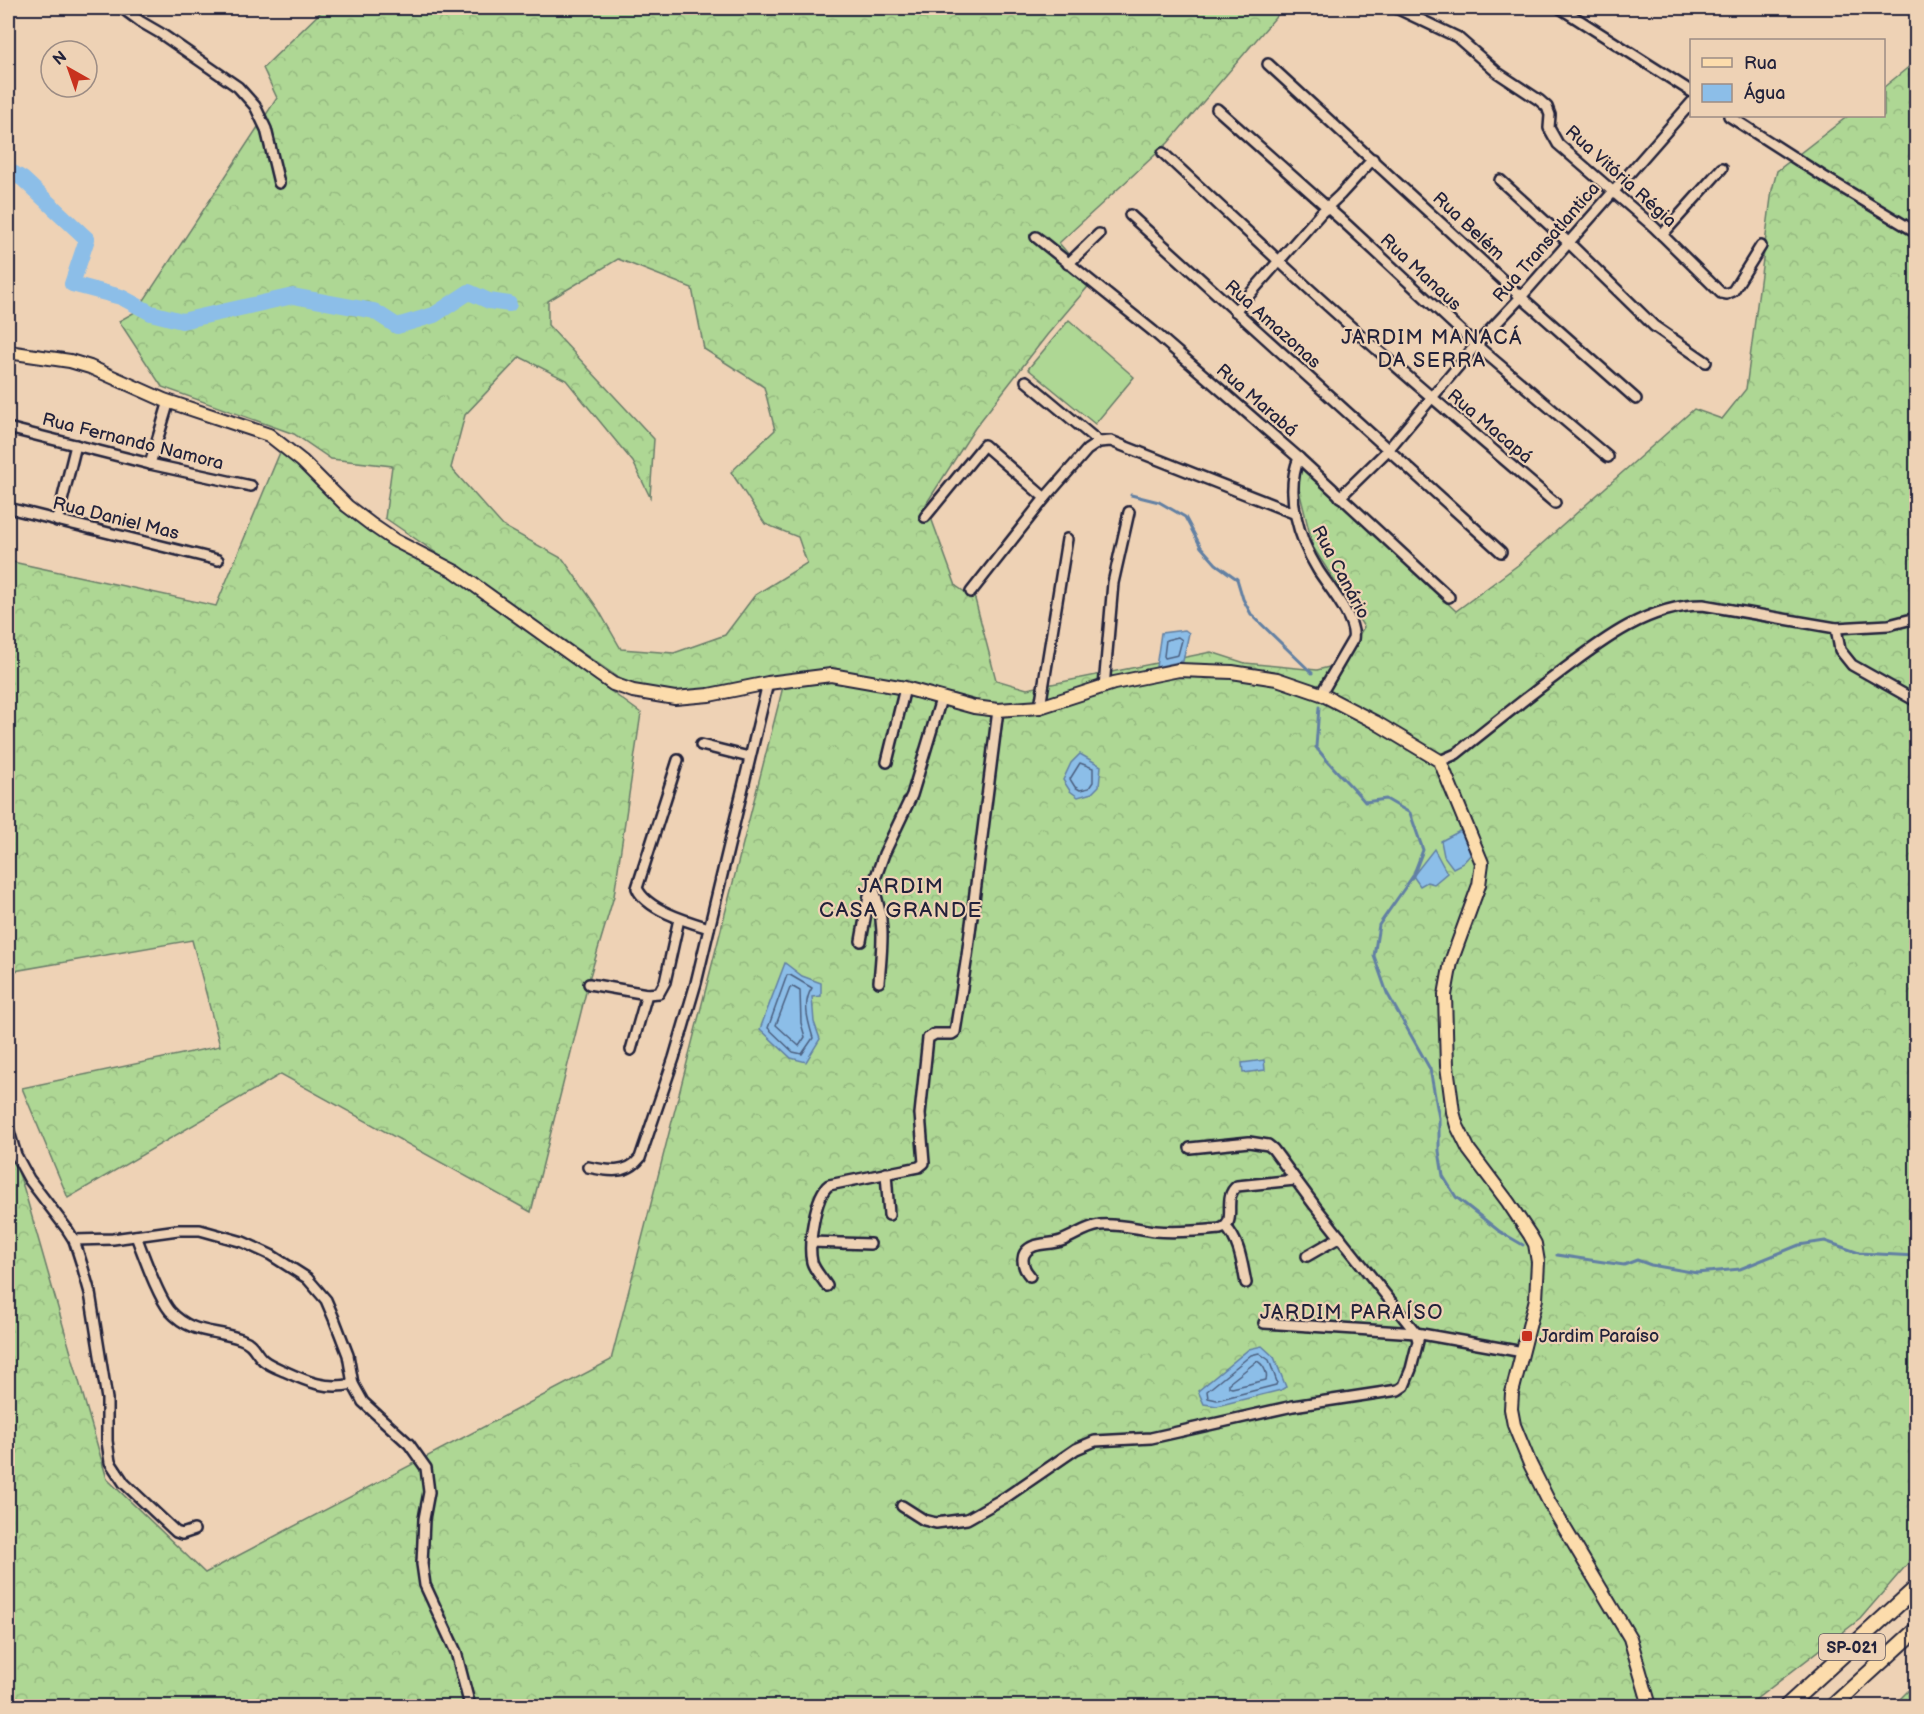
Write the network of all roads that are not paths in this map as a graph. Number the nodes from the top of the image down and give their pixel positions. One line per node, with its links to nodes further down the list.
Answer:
1 (122, 8): 13 (street)
2 (1396, 8): 14 (street, Rua Vitória Régia)
3 (1560, 8): 5 (street)
4 (1268, 64): 10 (street, Rua Belém)
5 (1690, 91)
6 (1690, 104): 14 (street, Rua Transatlantica)
7 (1217, 109): 15 (street, Rua Manaus)
8 (1731, 117): 17 (street)
9 (1163, 153): 23 (street, Rua Macapá)
10 (1373, 159): 15 (street); 25 (street, Rua Belém)
11 (1722, 168): 19 (street)
12 (1500, 180): 21 (street)
13 (279, 183)
14 (1612, 191): 19 (street, Rua Vitória Régia); 21 (street, Rua Transatlantica)
15 (1327, 207): 23 (street); 27 (street, Rua Manaus)
16 (1130, 215): 26 (street, Rua Amazonas)
17 (1917, 232)
18 (1099, 234): 24 (street)
19 (1662, 235): 22 (street, Rua Vitória Régia)
20 (1036, 237): 24 (street, Rua Marabá)
21 (1569, 243): 25 (street, Rua Transatlantica); 29 (street)
22 (1761, 246)
23 (1279, 261): 26 (street); 31 (street, Rua Macapá)
24 (1068, 264): 39 (street, Rua Marabá)
25 (1521, 297): 27 (street, Rua Transatlantica); 32 (street, Rua Belém)
26 (1235, 311): 37 (street, Rua Amazonas)
27 (1476, 345): 31 (street, Rua Transatlantica); 38 (street, Rua Manaus)
28 (8, 352): 33 (main road)
29 (1706, 362)
30 (1026, 381): 35 (street)
31 (1432, 399): 37 (street, Rua Transatlantica); 44 (street, Rua Macapá)
32 (1636, 399)
33 (169, 401): 40 (street); 57 (main road)
34 (8, 428): 36 (street, Rua Fernando Namora)
35 (1099, 442): 43 (street); 47 (street)
36 (76, 445): 40 (street, Rua Fernando Namora); 49 (street)
37 (1387, 451): 42 (street, Rua Transatlantica); 51 (street, Rua Amazonas)
38 (1608, 457)
39 (1299, 458): 42 (street, Rua Marabá); 47 (street, Rua Canário)
40 (150, 464): 41 (street, Rua Fernando Namora)
41 (251, 486)
42 (1341, 497): 54 (street, Rua Marabá)
43 (1045, 498): 48 (street); 53 (street)
44 (1555, 503)
45 (8, 508): 49 (street, Rua Daniel Mas)
46 (1129, 512): 58 (street)
47 (1296, 514): 60 (street, Rua Canário)
48 (925, 517)
49 (57, 521): 52 (street, Rua Daniel Mas)
50 (1067, 539): 63 (street)
51 (1501, 552)
52 (218, 560)
53 (971, 592)
54 (1449, 597)
55 (1917, 618): 56 (street)
56 (1836, 628): 62 (street); 68 (street)
57 (768, 683): 59 (main road); 66 (street)
58 (1104, 687): 60 (main road); 63 (main road)
59 (905, 688): 61 (main road); 69 (street)
60 (1321, 694): 68 (main road)
61 (941, 699): 64 (main road); 70 (street)
62 (1917, 700)
63 (1040, 707): 64 (main road)
64 (998, 710): 81 (street)
65 (701, 745): 66 (street)
66 (749, 757): 72 (street)
67 (678, 760): 71 (street)
68 (1440, 761): 96 (main road)
69 (887, 762)
70 (873, 887): 73 (street); 74 (street)
71 (679, 919): 72 (street); 76 (street)
72 (709, 928): 80 (street)
73 (861, 941)
74 (879, 982)
75 (589, 984): 76 (street)
76 (647, 994): 77 (street)
77 (631, 1050)
78 (8, 1128): 87 (street)
79 (1190, 1148): 82 (street)
80 (588, 1167)
81 (886, 1173): 83 (street); 88 (street)
82 (1295, 1180): 84 (street); 86 (street)
83 (889, 1215)
84 (1226, 1227): 91 (street); 92 (street)
85 (136, 1236): 87 (street); 97 (street); 97 (street)
86 (1340, 1237): 90 (street); 95 (street)
87 (74, 1240): 99 (street)
88 (812, 1242): 89 (street); 93 (street)
89 (870, 1244)
90 (1307, 1256)
91 (1030, 1276)
92 (1246, 1283)
93 (827, 1286)
94 (1264, 1323): 95 (street)
95 (1416, 1333): 96 (street); 98 (street)
96 (1523, 1352): 103 (main road)
97 (353, 1384): 102 (street)
98 (902, 1506)
99 (194, 1530)
100 (1917, 1588): 104 (highway, SP-021)
101 (1917, 1630): 105 (highway, SP-021)
102 (470, 1707)
103 (1650, 1707)
104 (1787, 1707)
105 (1833, 1707)

